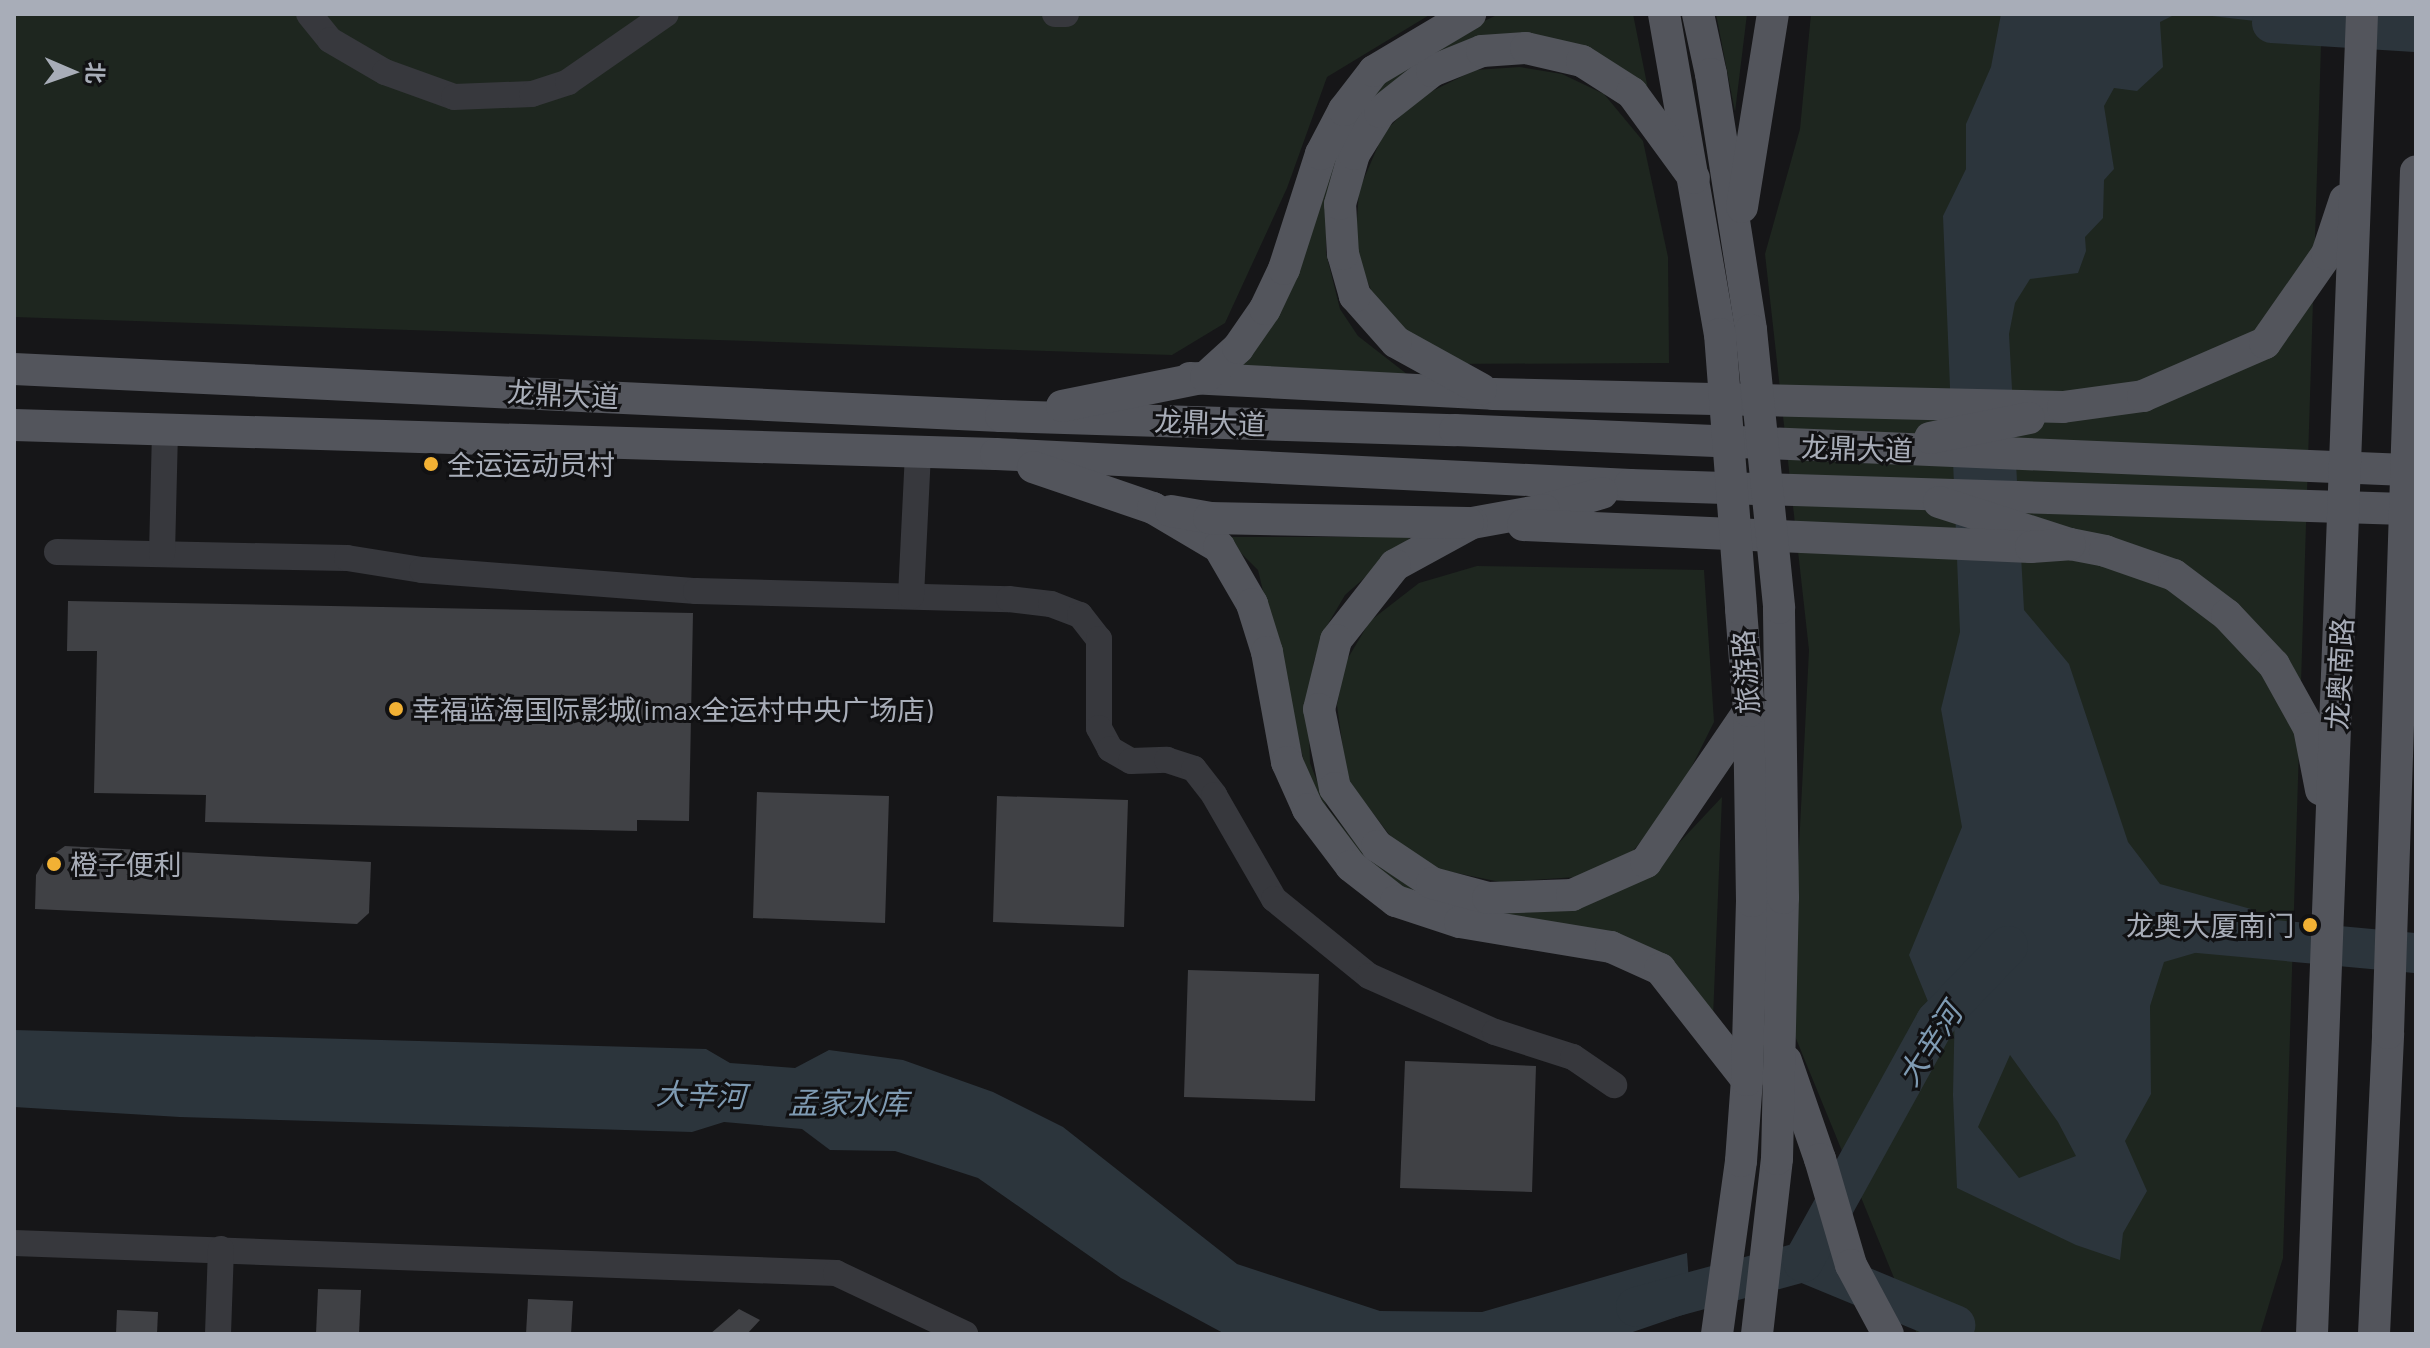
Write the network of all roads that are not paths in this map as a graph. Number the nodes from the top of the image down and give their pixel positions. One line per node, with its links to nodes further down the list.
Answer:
1 (309, 14): 2 (street)
2 (666, 14)
3 (1055, 14): 4 (street)
4 (1066, 14)
5 (1470, 14): 16 (main road)
6 (1664, 14): 12 (main road, 旅游路)
7 (1698, 14): 13 (main road, 旅游路)
8 (1773, 14): 13 (main road)
9 (2362, 14): 10 (main road, 龙奥南路)
10 (2357, 166): 19 (main road); 27 (main road, 龙奥南路)
11 (2416, 171): 18 (main road)
12 (1694, 178): 14 (main road, 旅游路); 17 (main road)
13 (1738, 234): 14 (main road, 旅游路)
14 (1736, 332): 40 (main road, 旅游路, bridge); 42 (main road, 旅游路, bridge)
15 (14, 369): 20 (main road, 龙鼎大道)
16 (1190, 378): 17 (main road); 20 (main road)
17 (1493, 394): 19 (main road); 23 (main road)
18 (2411, 412): 28 (main road)
19 (2022, 414): 24 (main road)
20 (1001, 416): 23 (main road, 龙鼎大道)
21 (14, 425): 22 (main road, 龙鼎大道)
22 (165, 430): 25 (main road, 龙鼎大道); 37 (street)
23 (1641, 440): 24 (main road, 龙鼎大道)
24 (1921, 446): 27 (main road, 龙鼎大道)
25 (918, 453): 26 (main road, 龙鼎大道); 39 (street)
26 (996, 454): 29 (main road, 龙鼎大道); 32 (main road)
27 (2345, 467): 28 (main road, 龙鼎大道); 31 (main road, 龙奥南路)
28 (2406, 470): 33 (main road)
29 (1630, 485): 30 (main road, 龙鼎大道); 34 (main road)
30 (1943, 498): 31 (main road, 龙鼎大道); 35 (main road)
31 (2346, 505): 33 (main road, 龙鼎大道); 41 (main road, 龙奥南路)
32 (1153, 508): 34 (main road); 43 (main road)
33 (2405, 509): 38 (main road)
34 (1472, 523): 35 (main road); 40 (main road)
35 (2029, 539): 41 (main road)
36 (57, 552): 37 (street)
37 (162, 554): 39 (street)
38 (2409, 580): 53 (main road)
39 (911, 596): 44 (street)
40 (1749, 711): 43 (main road, 旅游路)
41 (2330, 859): 52 (main road, 龙奥南路)
42 (1778, 1040): 47 (main road); 51 (main road, 旅游路)
43 (1747, 1080): 50 (main road, 旅游路)
44 (1614, 1085)
45 (14, 1243): 46 (street)
46 (221, 1249): 48 (street); 49 (street)
47 (1886, 1331)
48 (218, 1334)
49 (965, 1334)
50 (1717, 1334)
51 (1757, 1334)
52 (2312, 1334)
53 (2374, 1334)

